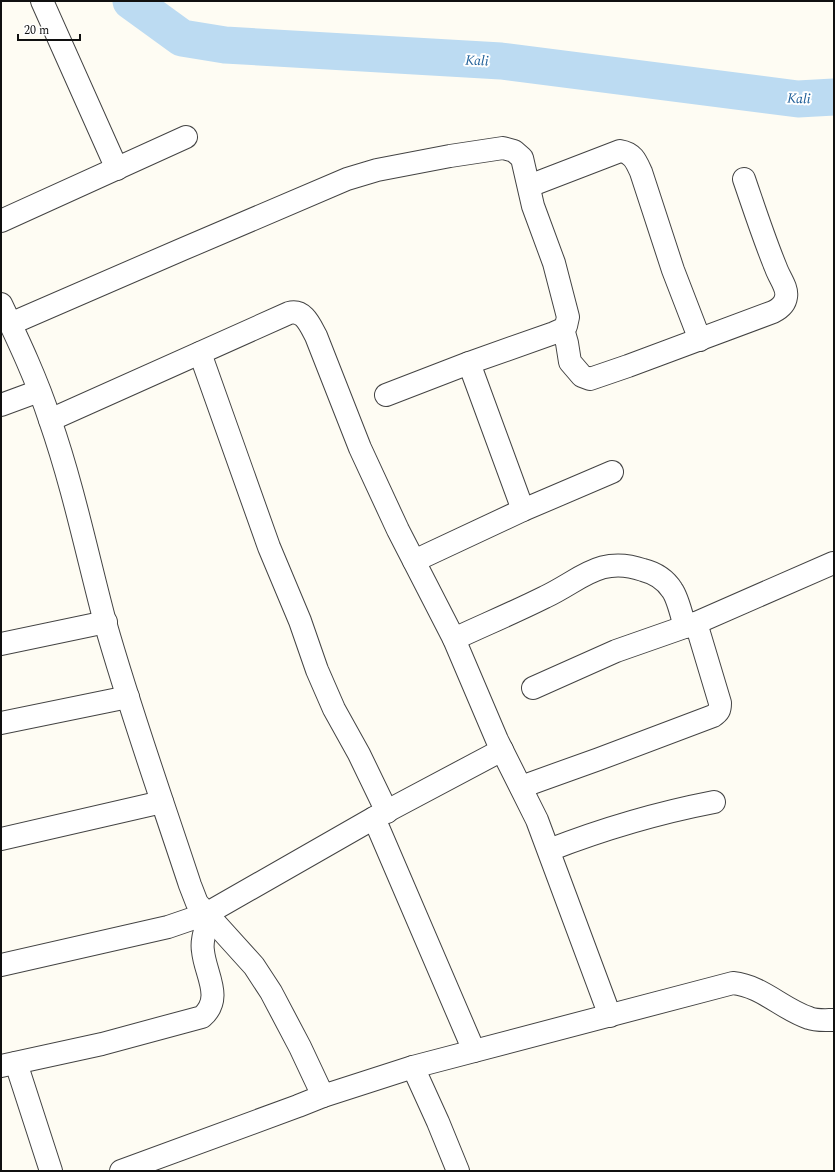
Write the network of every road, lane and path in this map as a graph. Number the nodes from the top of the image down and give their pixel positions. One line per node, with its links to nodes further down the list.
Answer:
1 (42, 1): 3 (street)
2 (186, 137): 3 (street)
3 (117, 169): 6 (street)
4 (744, 179): 10 (street)
5 (529, 186): 8 (street); 9 (street); 10 (street)
6 (1, 221)
7 (1, 304): 8 (street)
8 (10, 324): 13 (street)
9 (563, 329): 10 (street); 12 (street)
10 (700, 340)
11 (200, 353): 16 (street); 19 (street); 32 (street)
12 (469, 363): 14 (street); 18 (street)
13 (39, 391): 15 (street); 16 (street)
14 (386, 395)
15 (1, 405)
16 (50, 420): 21 (street)
17 (612, 472): 18 (street)
18 (523, 510): 19 (street)
19 (414, 561): 23 (street)
20 (833, 563): 22 (street)
21 (106, 622): 24 (street); 26 (street)
22 (691, 625): 23 (street); 25 (street); 29 (street)
23 (454, 638): 28 (street)
24 (1, 644)
25 (533, 688)
26 (128, 697): 27 (street); 30 (street)
27 (1, 723)
28 (502, 750): 29 (street); 32 (street)
29 (521, 787): 34 (street)
30 (162, 802): 33 (street); 35 (street)
31 (714, 802): 34 (street)
32 (380, 815): 35 (street); 39 (street)
33 (1, 839)
34 (548, 850): 37 (street)
35 (208, 916): 36 (street); 40 (street); 42 (street)
36 (1, 965)
37 (610, 1016): 38 (street); 39 (street)
38 (834, 1020)
39 (474, 1051): 41 (street)
40 (9, 1065): 43 (street)
41 (413, 1067): 42 (street); 45 (street)
42 (323, 1096): 44 (street)
43 (51, 1171)
44 (121, 1171)
45 (458, 1171)

